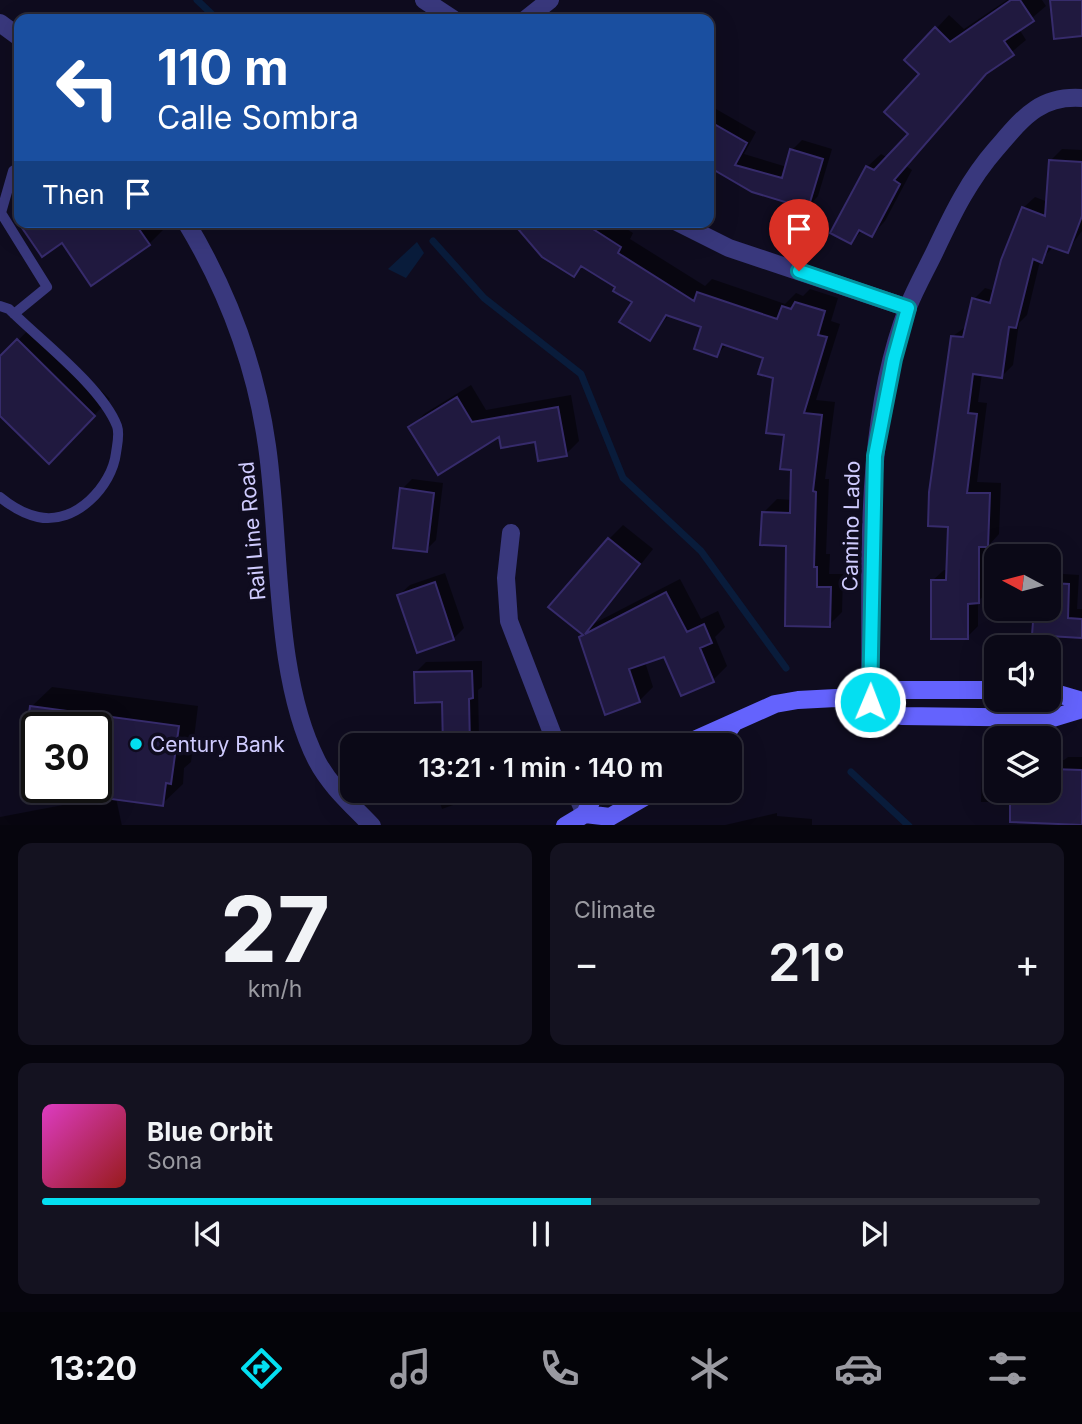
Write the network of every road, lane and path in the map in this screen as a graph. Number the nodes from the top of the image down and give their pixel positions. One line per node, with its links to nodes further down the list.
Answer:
1 (424, 0): 3 (street)
2 (550, 0): 4 (street)
3 (445, 14)
4 (532, 14)
5 (1082, 98): 10 (street, Camino Lado)
6 (14, 170): 11 (lane)
7 (189, 228): 27 (street, Rail Line Road)
8 (689, 228): 10 (street)
9 (0, 306): 11 (lane)
10 (908, 308): 17 (street, Camino Lado)
11 (14, 314): 12 (lane)
12 (0, 497)
13 (512, 533): 20 (street)
14 (984, 690): 17 (street)
15 (1061, 695): 16 (street)
16 (1082, 701)
17 (870, 702): 18 (street); 19 (street)
18 (1082, 709)
19 (733, 724): 21 (street); 22 (street)
20 (552, 733)
21 (712, 733)
22 (727, 733)
23 (580, 803): 26 (street)
24 (590, 803): 26 (street)
25 (634, 803): 26 (street)
26 (584, 814): 28 (street)
27 (372, 825)
28 (565, 825)

